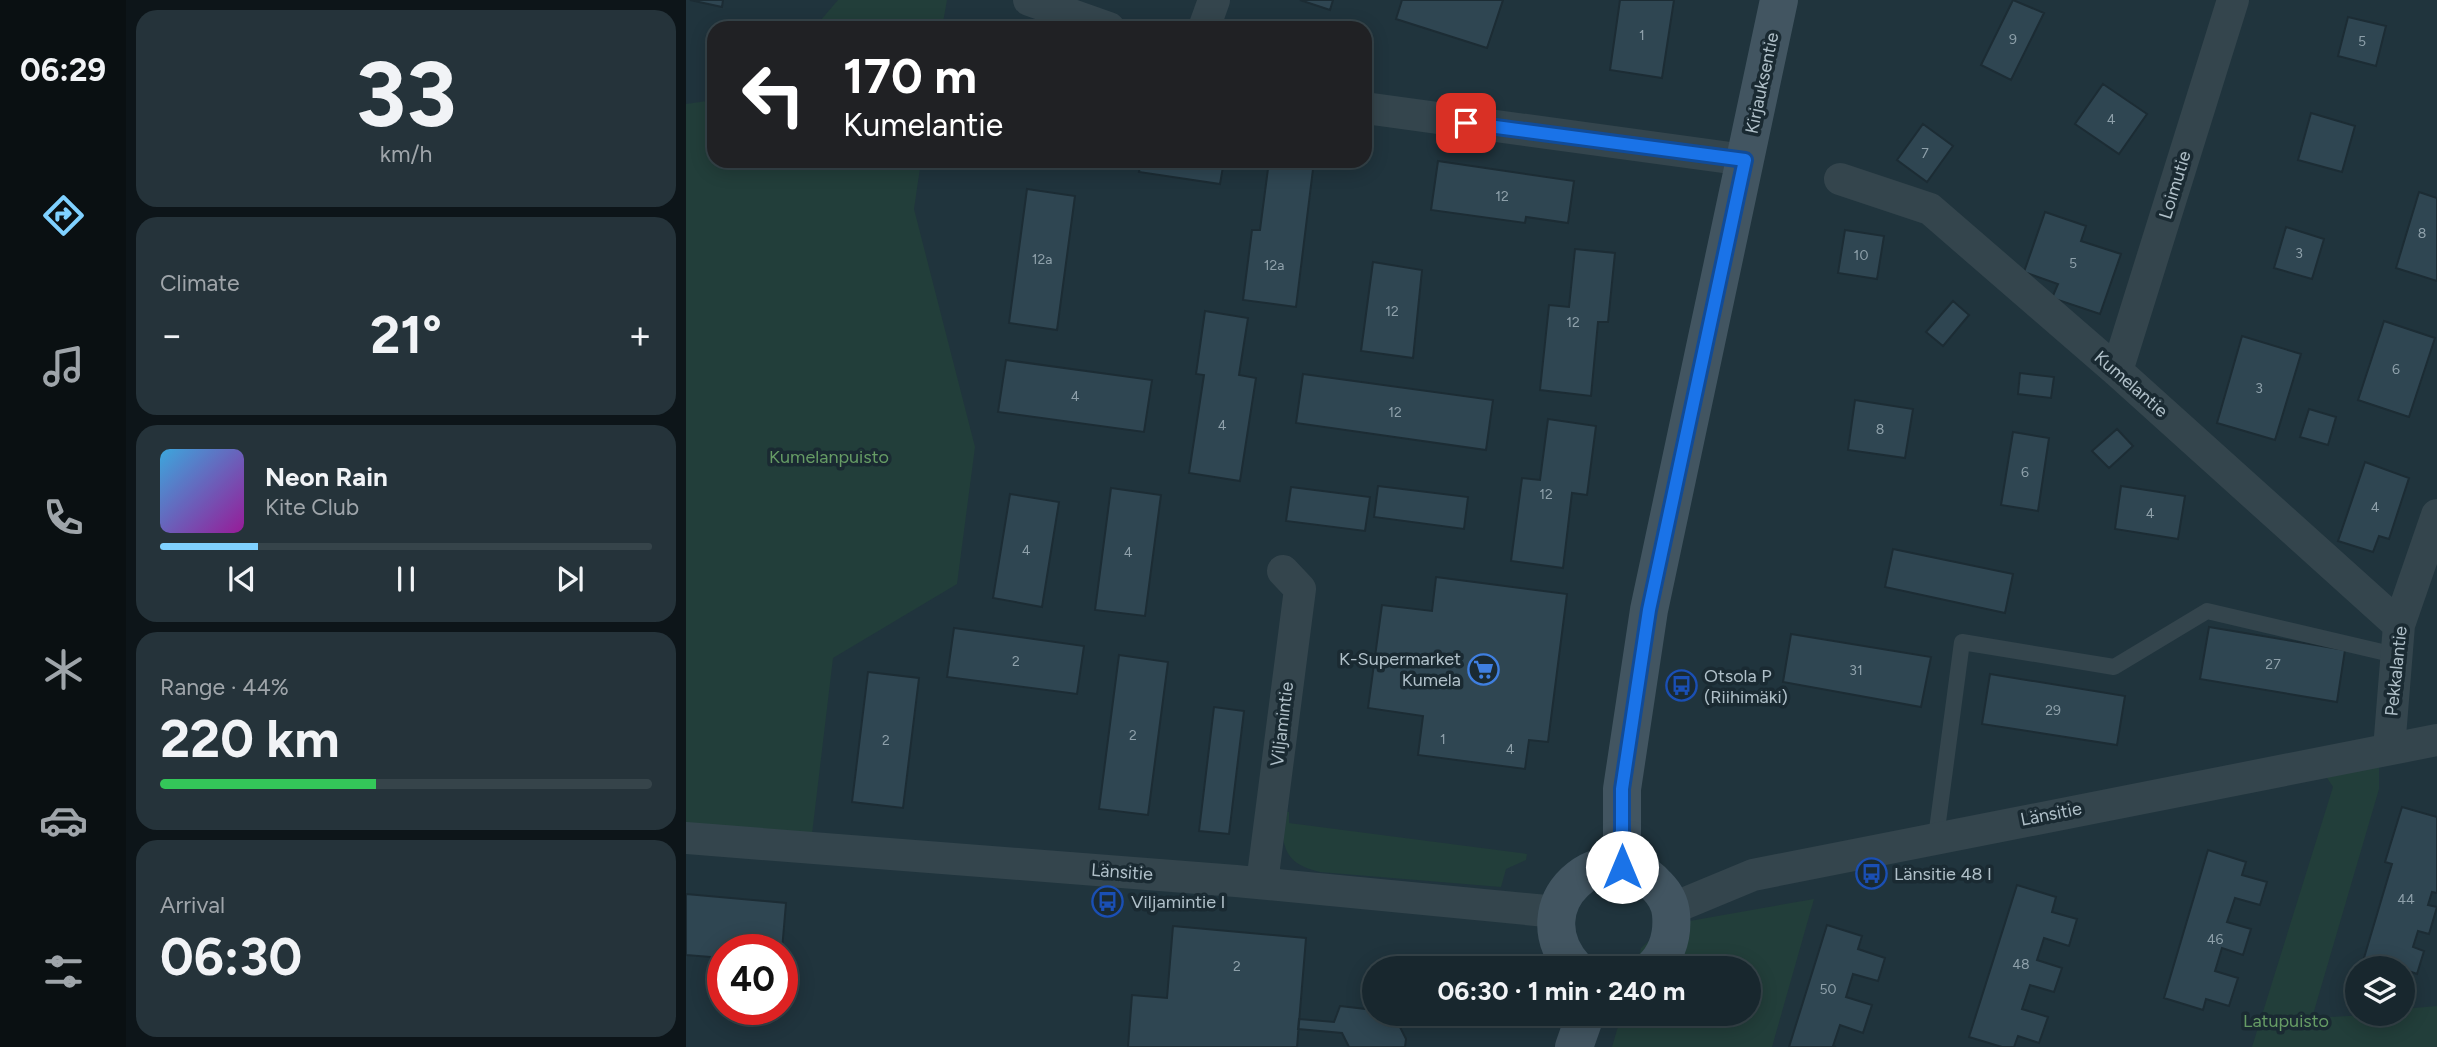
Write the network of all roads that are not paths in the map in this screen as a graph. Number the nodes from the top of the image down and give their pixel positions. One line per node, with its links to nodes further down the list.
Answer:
1 (1029, 0): 5 (street)
2 (1214, 0): 6 (street)
3 (1779, 0): 8 (street, Kirjauksentie)
4 (2233, 0): 10 (street, Loimutie)
5 (1090, 21)
6 (1206, 21)
7 (1372, 109): 8 (street)
8 (1745, 160): 18 (street, Kirjauksentie)
9 (1840, 179): 10 (street, Kumelantie)
10 (2117, 371): 13 (street, Kumelantie)
11 (2437, 515): 13 (street, Pekkalantie)
12 (1283, 571): 19 (street, Viljamintie)
13 (2397, 640): 15 (street, Pekkalantie); 16 (lane)
14 (2437, 740): 15 (street, Länsitie)
15 (2389, 749): 16 (street, Länsitie)
16 (1936, 837): 20 (street, Länsitie)
17 (686, 838): 19 (street, Länsitie)
18 (1622, 867): 20 (street); 21 (street)
19 (1262, 883): 21 (street, Länsitie)
20 (1671, 909): 23 (street)
21 (1557, 912): 22 (street)
22 (1564, 956)
23 (1661, 956)
24 (1581, 1026): 25 (street)
25 (1574, 1047)

